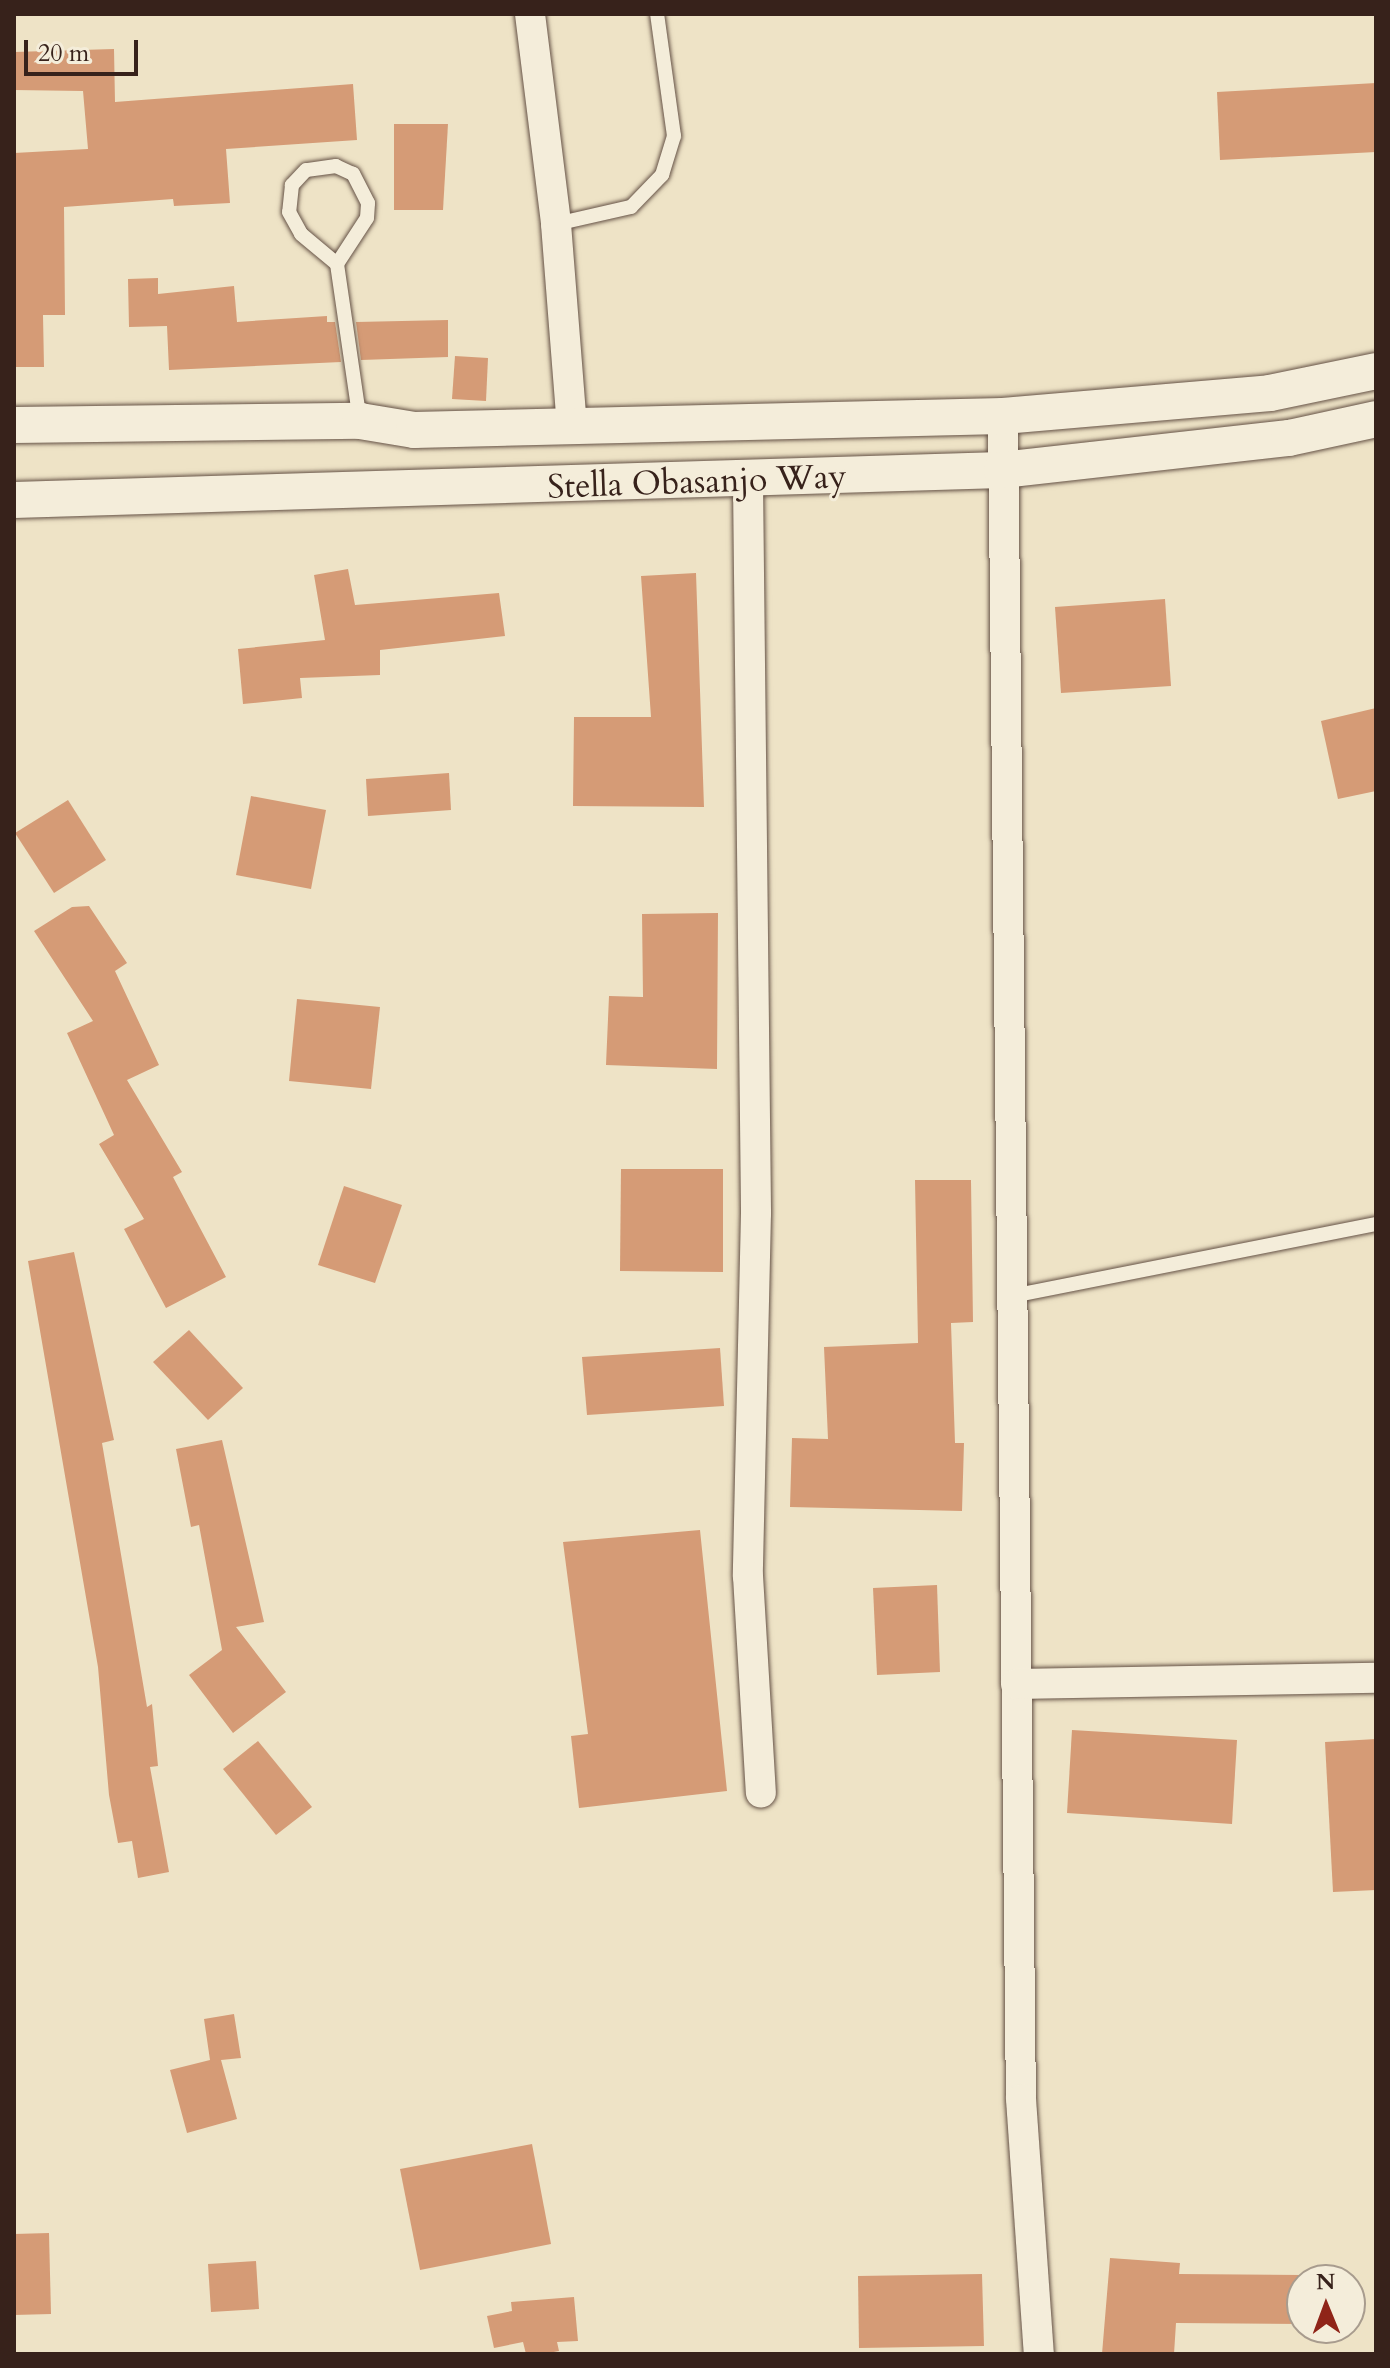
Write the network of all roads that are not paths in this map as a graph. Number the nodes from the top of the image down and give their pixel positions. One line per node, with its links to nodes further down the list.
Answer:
1 (530, 14): 3 (street)
2 (657, 14): 3 (lane)
3 (556, 224): 10 (street)
4 (337, 264): 4 (lane); 8 (lane)
5 (1376, 371): 6 (street)
6 (1003, 416): 10 (street); 11 (street)
7 (1376, 419): 11 (street, Stella Obasanjo Way)
8 (360, 421): 9 (street); 10 (street)
9 (14, 425)
10 (572, 426)
11 (1002, 470): 12 (street, Stella Obasanjo Way); 15 (street)
12 (748, 482): 13 (street, Stella Obasanjo Way); 18 (street)
13 (14, 500)
14 (1376, 1224): 15 (lane)
15 (1012, 1296): 17 (street)
16 (1376, 1678): 17 (street)
17 (1016, 1684): 19 (street)
18 (761, 1793)
19 (1039, 2354)

